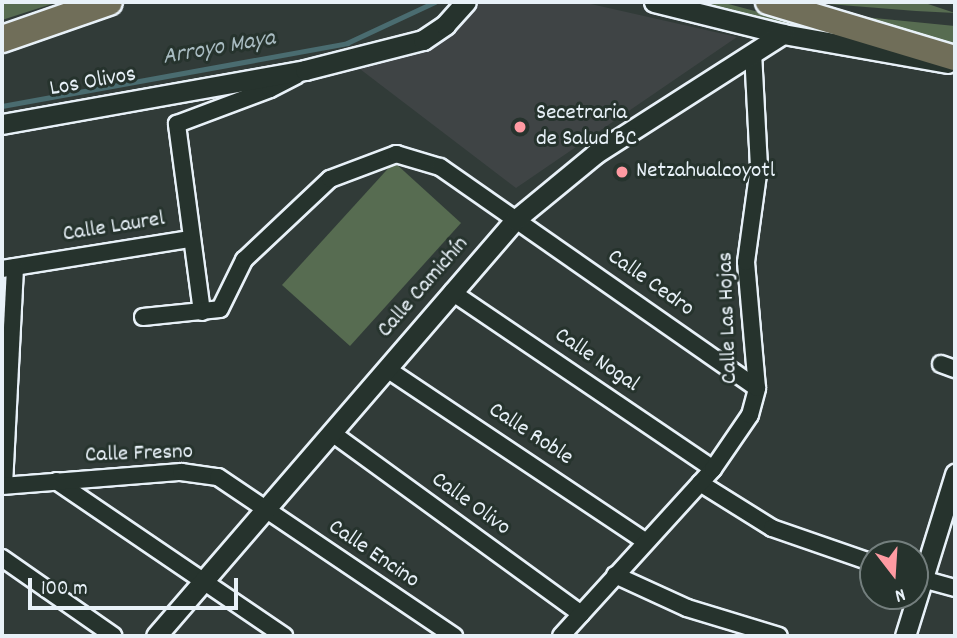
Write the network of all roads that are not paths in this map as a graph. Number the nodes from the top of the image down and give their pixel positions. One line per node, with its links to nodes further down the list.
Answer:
1 (109, 2): 6 (highway)
2 (466, 2): 9 (street, Los Olivos)
3 (654, 2): 5 (street)
4 (768, 2): 8 (main road)
5 (783, 34): 7 (street, Calle Camichín); 8 (street)
6 (2, 39)
7 (753, 53): 11 (street, Calle Camichín); 18 (street, Calle Las Hojas)
8 (955, 61)
9 (305, 70): 10 (street, Los Olivos); 12 (street, Calle Laurel)
10 (2, 124)
11 (515, 220): 14 (street, Calle Camichín); 15 (street, Calle Cedro); 18 (street, Calle Cedro)
12 (189, 239): 13 (street, Calle Laurel); 15 (street)
13 (8, 268): 24 (street)
14 (452, 292): 17 (street, Calle Camichín); 20 (street, Calle Nogal)
15 (202, 312): 16 (street)
16 (143, 317)
17 (387, 369): 19 (street, Calle Camichín); 26 (street, Calle Roble)
18 (757, 388): 20 (street, Calle Las Hojas)
19 (332, 433): 25 (street, Calle Camichín); 35 (street, Calle Olivo)
20 (713, 469): 23 (street, Calle Las Hojas)
21 (955, 479): 27 (street)
22 (56, 481): 24 (street, Calle Fresno); 25 (street, Calle Fresno); 32 (street)
23 (700, 482): 26 (street, Calle Las Hojas); 29 (street)
24 (3, 485)
25 (267, 512): 32 (street, Calle Camichín); 39 (street, Calle Encino)
26 (646, 542): 30 (street, Calle Las Hojas)
27 (929, 553)
28 (2, 558): 36 (street)
29 (859, 558)
30 (615, 575): 35 (street, Calle Las Hojas); 41 (street)
31 (929, 581): 33 (street)
32 (202, 582): 37 (street, Calle Camichín); 38 (street)
33 (955, 589)
34 (912, 610): 42 (street)
35 (581, 614): 40 (street, Calle Las Hojas)
36 (114, 636)
37 (156, 636)
38 (284, 636)
39 (454, 636)
40 (561, 636)
41 (779, 636)
42 (905, 636)

